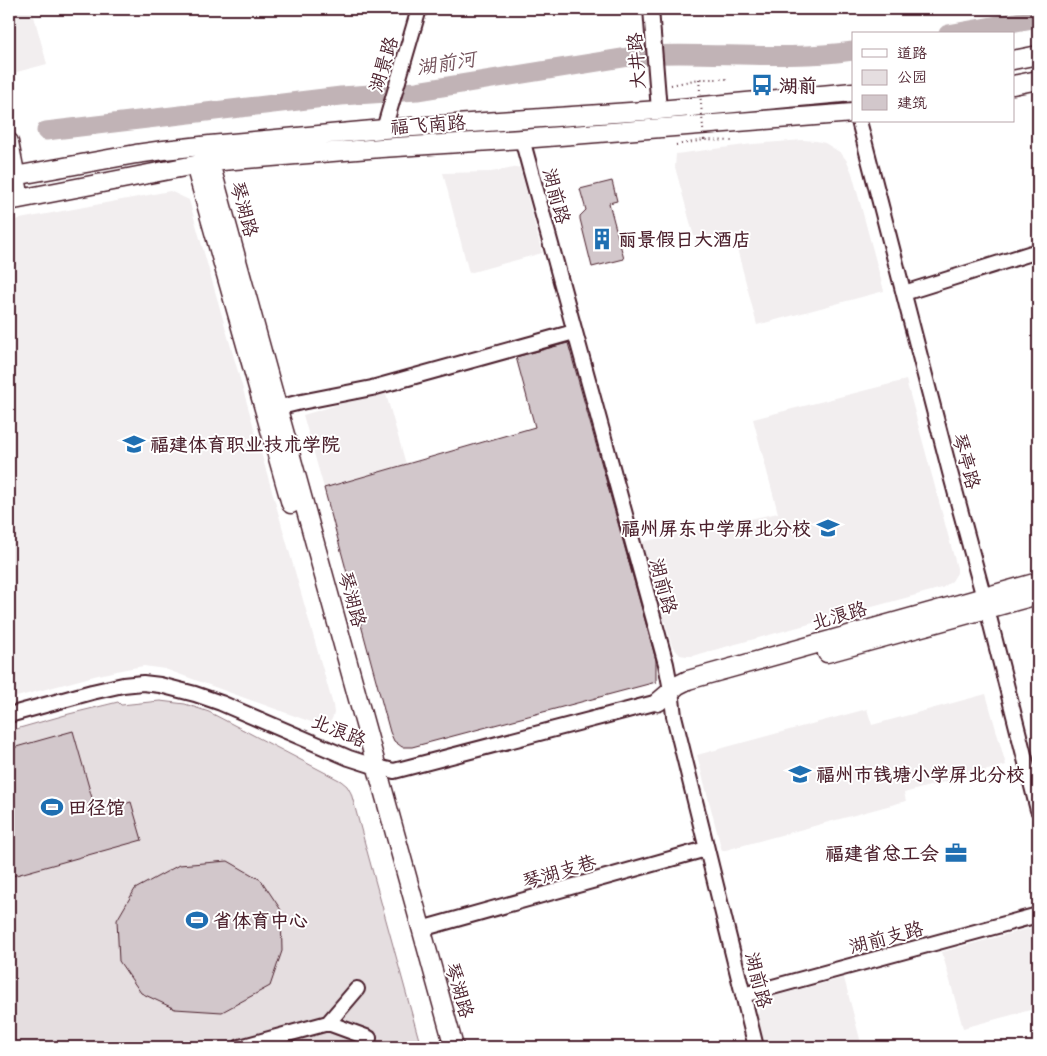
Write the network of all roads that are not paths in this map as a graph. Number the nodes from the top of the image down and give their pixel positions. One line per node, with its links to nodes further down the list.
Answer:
1 (419, 9): 11 (street, 湖景路)
2 (651, 9): 8 (street, 大井路)
3 (1038, 55): 4 (main road)
4 (1014, 60)
5 (1038, 80): 6 (main road)
6 (1014, 85)
7 (852, 92): 8 (main road, 福飞南路)
8 (659, 110): 11 (main road, 福飞南路)
9 (852, 113): 12 (main road, 福飞南路)
10 (859, 122): 18 (street, 琴亭路)
11 (384, 129): 15 (main road, 福飞南路)
12 (522, 139): 14 (main road, 福飞南路); 19 (street, 湖前路)
13 (9, 142): 15 (main road)
14 (203, 164): 16 (main road, 福飞南路); 20 (main road, 琴湖路); 26 (main road)
15 (12, 176): 16 (main road)
16 (15, 199)
17 (1038, 251): 18 (street)
18 (904, 293): 23 (street, 琴亭路)
19 (574, 332): 20 (street); 24 (street, 湖前路)
20 (277, 408): 26 (main road, 琴湖路)
21 (1038, 582): 23 (main road, 北浪路)
22 (1038, 595): 23 (main road, 北浪路)
23 (985, 603): 24 (main road, 北浪路); 27 (street, 琴亭路)
24 (667, 697): 26 (street, 北浪路); 28 (street, 湖前路)
25 (9, 715): 26 (street, 北浪路)
26 (371, 766): 30 (main road, 琴湖路); 36 (main road)
27 (1038, 810)
28 (706, 849): 30 (street, 琴湖支巷); 32 (street, 湖前路)
29 (1038, 915): 32 (street, 湖前支路)
30 (421, 929): 37 (main road, 琴湖路)
31 (357, 988): 33 (street)
32 (743, 994): 38 (street, 湖前路)
33 (328, 1023): 34 (street); 35 (street)
34 (369, 1038)
35 (240, 1047)
36 (443, 1047)
37 (454, 1047)
38 (756, 1047)

